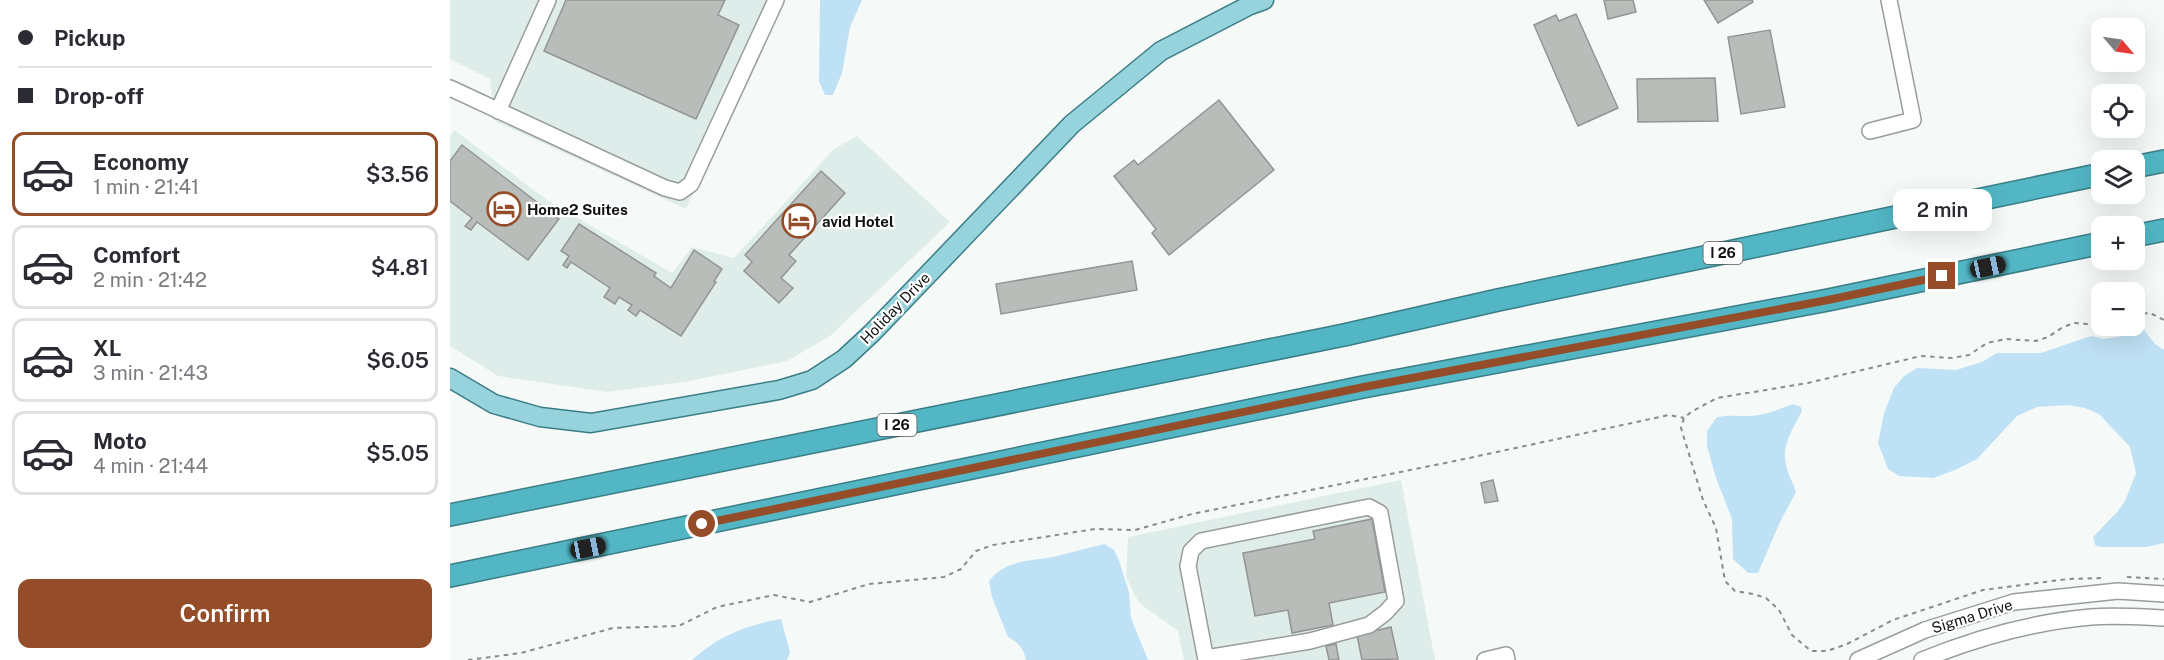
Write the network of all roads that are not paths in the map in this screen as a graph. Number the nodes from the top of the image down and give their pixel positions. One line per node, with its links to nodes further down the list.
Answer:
1 (548, 0): 6 (street)
2 (776, 0): 6 (street)
3 (1264, 0): 14 (main road, Holiday Drive)
4 (1889, 0): 7 (street)
5 (450, 88): 6 (street)
6 (498, 111)
7 (1870, 131)
8 (2164, 161): 9 (highway)
9 (2145, 165)
10 (2091, 176): 15 (highway, I 26)
11 (2164, 230): 12 (highway)
12 (2145, 234)
13 (2091, 245): 16 (highway)
14 (450, 378)
15 (450, 515)
16 (450, 576)
17 (2164, 594): 22 (street, Sigma Drive)
18 (2164, 618): 23 (street, Sigma Drive)
19 (1206, 659): 19 (street)
20 (1485, 660): 21 (street)
21 (1508, 660)
22 (1858, 660)
23 (1922, 660)

